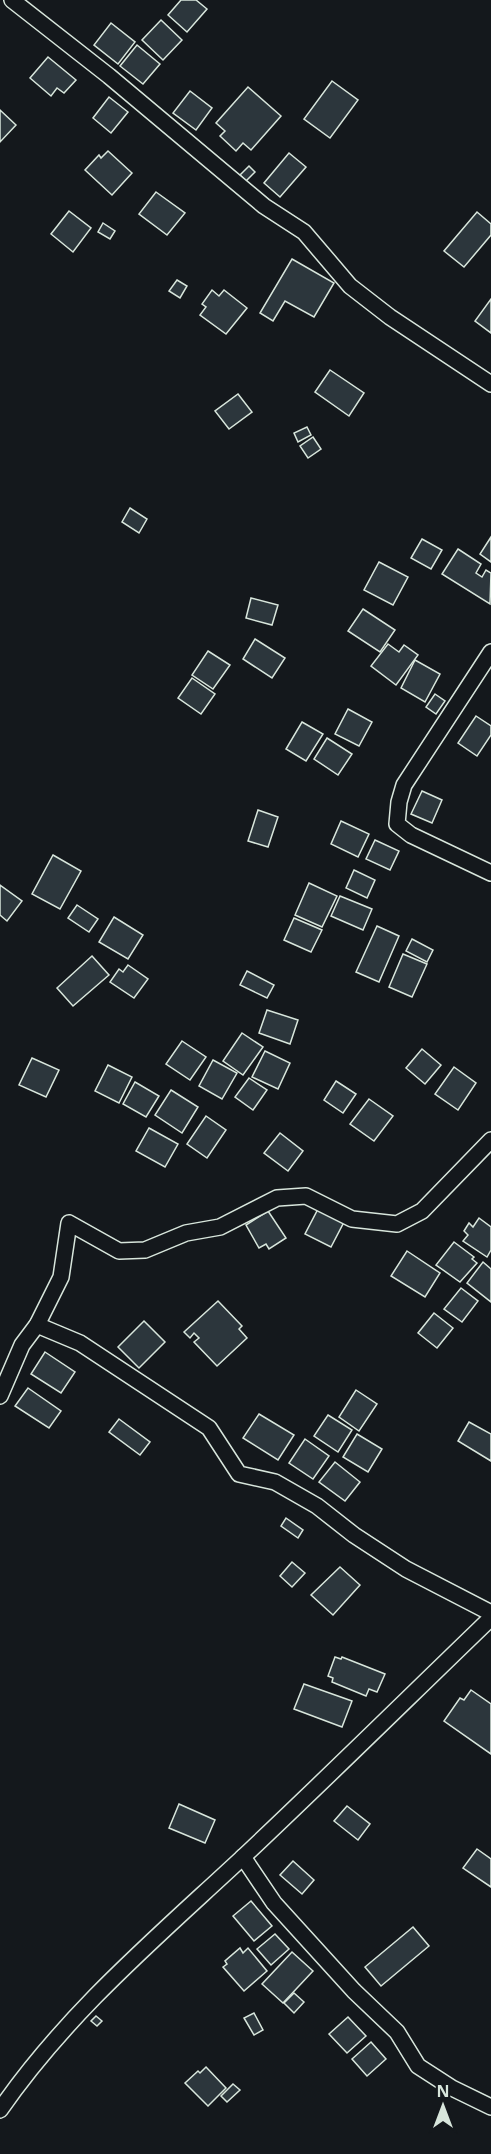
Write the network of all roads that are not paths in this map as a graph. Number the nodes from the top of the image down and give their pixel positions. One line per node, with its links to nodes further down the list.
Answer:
1 (12, 0): 2 (street)
2 (491, 384)
3 (491, 652): 4 (street)
4 (491, 873)
5 (491, 1140): 6 (street)
6 (37, 1325): 7 (street); 8 (street)
7 (0, 1396)
8 (491, 1613)
9 (491, 1618): 10 (street)
10 (243, 1857): 11 (street); 12 (street)
11 (491, 2107)
12 (0, 2110)

